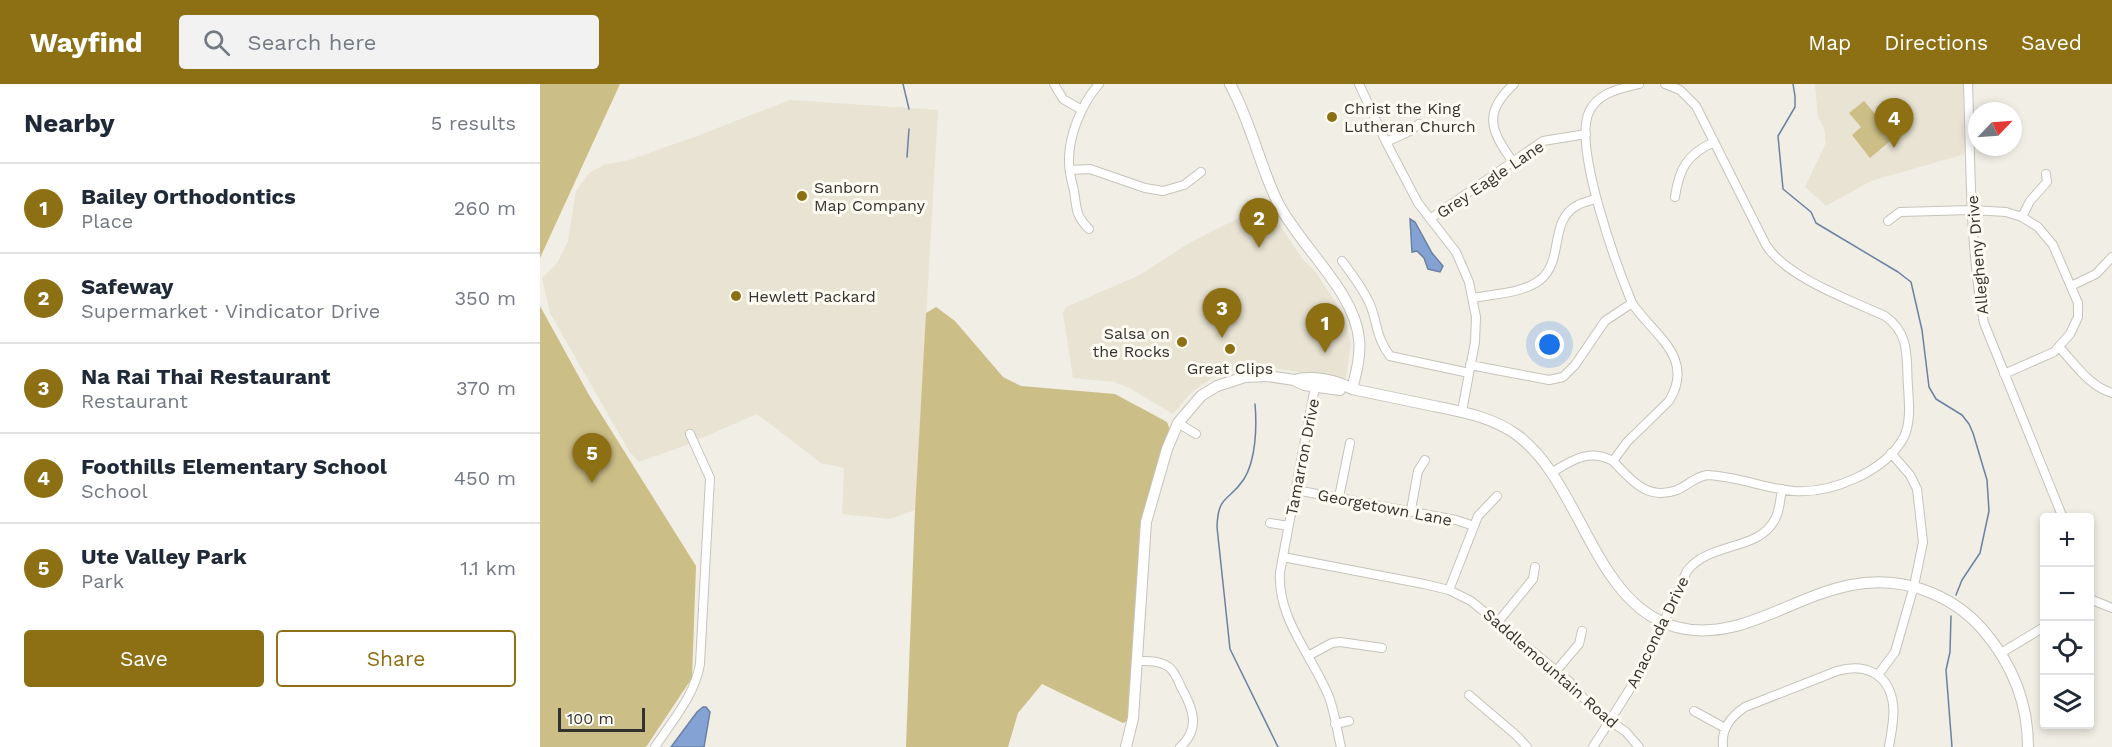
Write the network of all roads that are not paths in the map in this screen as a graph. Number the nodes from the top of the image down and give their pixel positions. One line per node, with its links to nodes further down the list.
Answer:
1 (1054, 84): 9 (street)
2 (1099, 84): 9 (street)
3 (1230, 84): 35 (main road)
4 (1359, 84): 12 (street)
5 (1514, 84): 14 (street)
6 (1639, 84): 11 (street)
7 (1665, 84): 13 (street)
8 (1968, 84): 20 (street, Allegheny Drive)
9 (1082, 110): 15 (street)
10 (1419, 124): 12 (street)
11 (1586, 134): 14 (street, Grey Eagle Lane); 19 (street)
12 (1386, 142): 22 (street)
13 (1714, 142): 18 (street); 42 (street)
14 (1513, 162): 22 (street, Grey Eagle Lane)
15 (1070, 170): 16 (street); 24 (street)
16 (1201, 172)
17 (2046, 174): 21 (street)
18 (1675, 197)
19 (1596, 199): 28 (street); 29 (street)
20 (1972, 210): 21 (street); 23 (street); 32 (street, Allegheny Drive)
21 (2022, 217): 27 (street)
22 (1430, 219): 28 (street)
23 (1888, 220)
24 (1089, 229)
25 (2112, 257): 27 (street)
26 (1342, 261): 31 (street)
27 (2071, 286): 30 (street)
28 (1473, 298): 31 (street)
29 (1632, 303): 31 (street); 44 (street)
30 (2059, 347): 32 (street); 36 (street)
31 (1469, 369): 37 (street)
32 (2004, 374): 51 (street, Allegheny Drive)
33 (1294, 380): 34 (main road); 35 (main road); 38 (main road)
34 (1315, 387): 35 (main road); 47 (street, Tamarron Drive)
35 (1352, 389): 37 (main road)
36 (2112, 393)
37 (1462, 411): 45 (main road)
38 (1178, 423): 40 (street); 68 (main road)
39 (690, 434): 77 (street)
40 (1196, 434)
41 (1350, 443): 49 (street)
42 (1891, 453): 46 (street); 57 (street)
43 (1425, 460): 50 (street)
44 (1613, 461): 45 (street); 46 (street)
45 (1551, 472): 62 (main road)
46 (1782, 489): 62 (street, Anaconda Drive)
47 (1296, 490): 49 (street, Georgetown Lane); 53 (street, Tamarron Drive)
48 (1497, 496): 54 (street)
49 (1339, 497): 50 (street, Georgetown Lane)
50 (1411, 510): 54 (street, Georgetown Lane)
51 (2062, 513)
52 (1270, 523): 53 (street, Tamarron Drive)
53 (1288, 526): 55 (street, Tamarron Drive)
54 (1474, 526): 58 (street)
55 (1283, 557): 58 (street, Saddlemountain Road); 67 (street, Tamarron Drive)
56 (1535, 567): 61 (street)
57 (1914, 586): 62 (main road); 66 (main road); 70 (street)
58 (1449, 590): 61 (street, Saddlemountain Road)
59 (2094, 601): 60 (street)
60 (2112, 608)
61 (1498, 622): 69 (street, Saddlemountain Road)
62 (1663, 622): 74 (street, Anaconda Drive)
63 (2040, 629): 66 (street)
64 (1582, 631): 69 (street)
65 (1382, 648): 67 (street)
66 (2001, 653): 86 (main road)
67 (1308, 656): 75 (street, Tamarron Drive)
68 (1136, 661): 78 (main road); 79 (street)
69 (1556, 671): 74 (street, Saddlemountain Road)
70 (1878, 675): 76 (street); 85 (street)
71 (1469, 694): 81 (street)
72 (1695, 711): 76 (street)
73 (1349, 721): 75 (street)
74 (1610, 721): 82 (street, Anaconda Drive); 83 (street, Saddlemountain Road)
75 (1335, 724): 80 (street, Tamarron Drive)
76 (1725, 728): 84 (street)
77 (655, 747)
78 (1126, 747)
79 (1180, 747)
80 (1341, 747)
81 (1527, 747)
82 (1593, 747)
83 (1639, 747)
84 (1723, 747)
85 (1889, 747)
86 (2028, 747)

